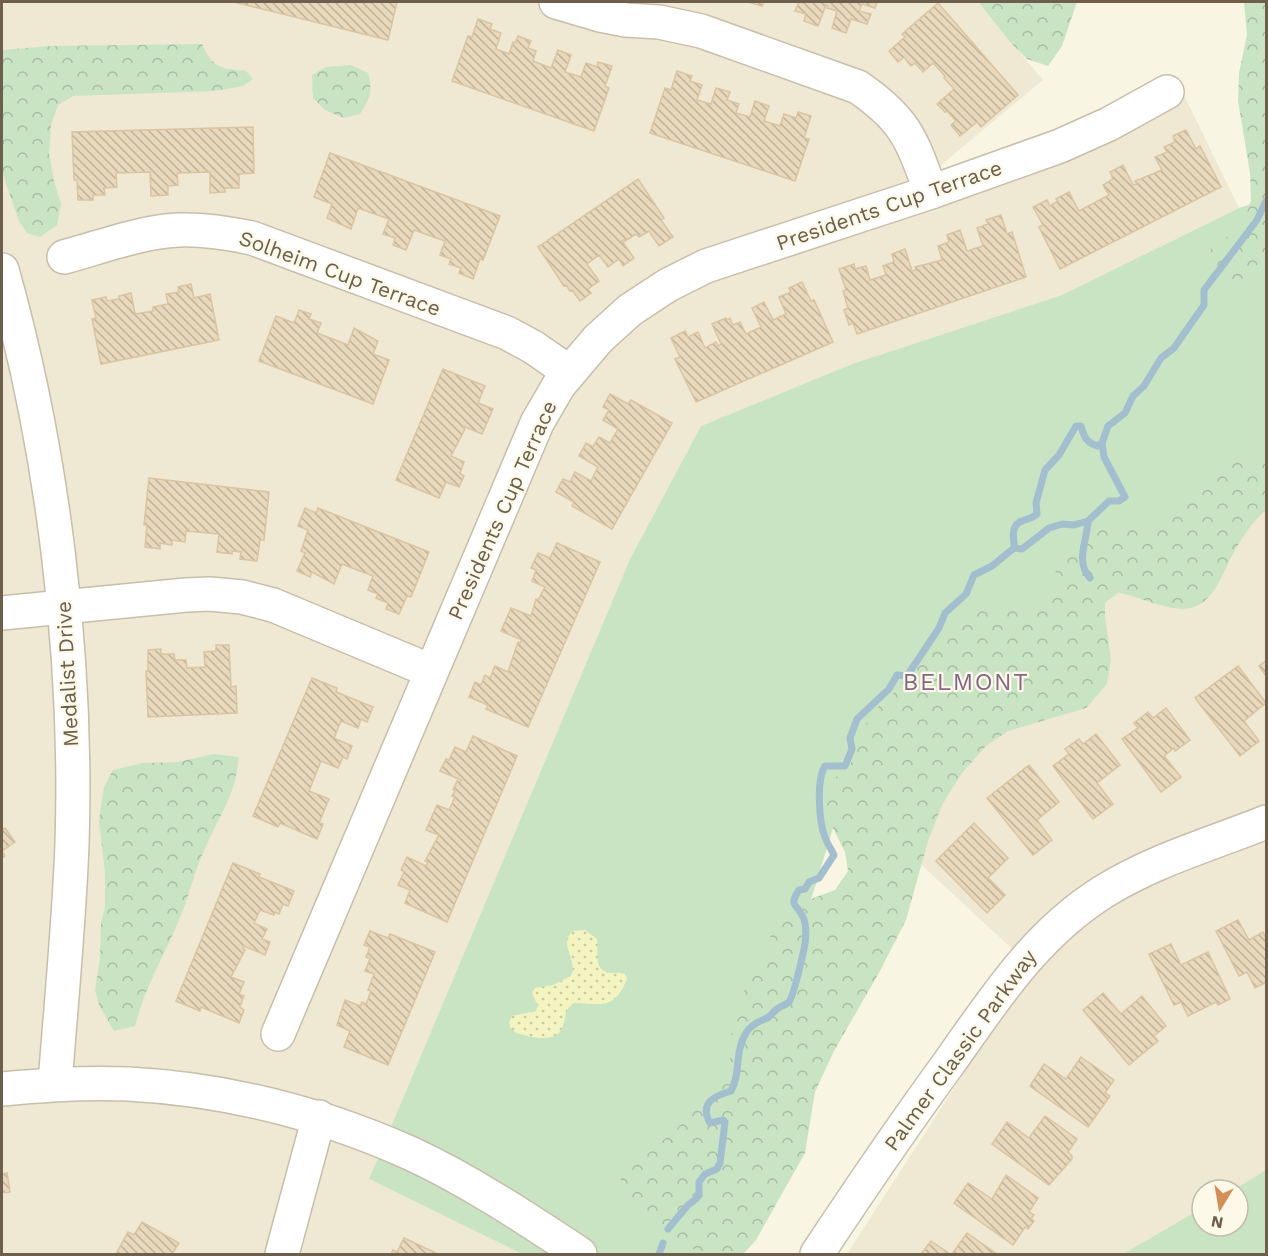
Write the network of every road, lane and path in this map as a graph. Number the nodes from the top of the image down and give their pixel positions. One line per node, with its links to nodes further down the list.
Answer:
1 (556, 2): 3 (street)
2 (1167, 92): 3 (street, Presidents Cup Terrace)
3 (931, 192): 6 (street, Presidents Cup Terrace)
4 (64, 258): 6 (street, Solheim Cup Terrace)
5 (2, 270): 7 (street, Medalist Drive)
6 (569, 372): 9 (street, Presidents Cup Terrace)
7 (64, 607): 8 (street); 9 (street); 12 (street, Medalist Drive)
8 (2, 613)
9 (431, 671): 11 (street, Presidents Cup Terrace)
10 (1266, 822): 17 (street, Palmer Classic Parkway)
11 (278, 1034)
12 (55, 1084): 13 (street); 14 (street)
13 (2, 1089)
14 (319, 1117): 15 (street); 16 (street)
15 (282, 1254)
16 (580, 1254)
17 (817, 1254)

